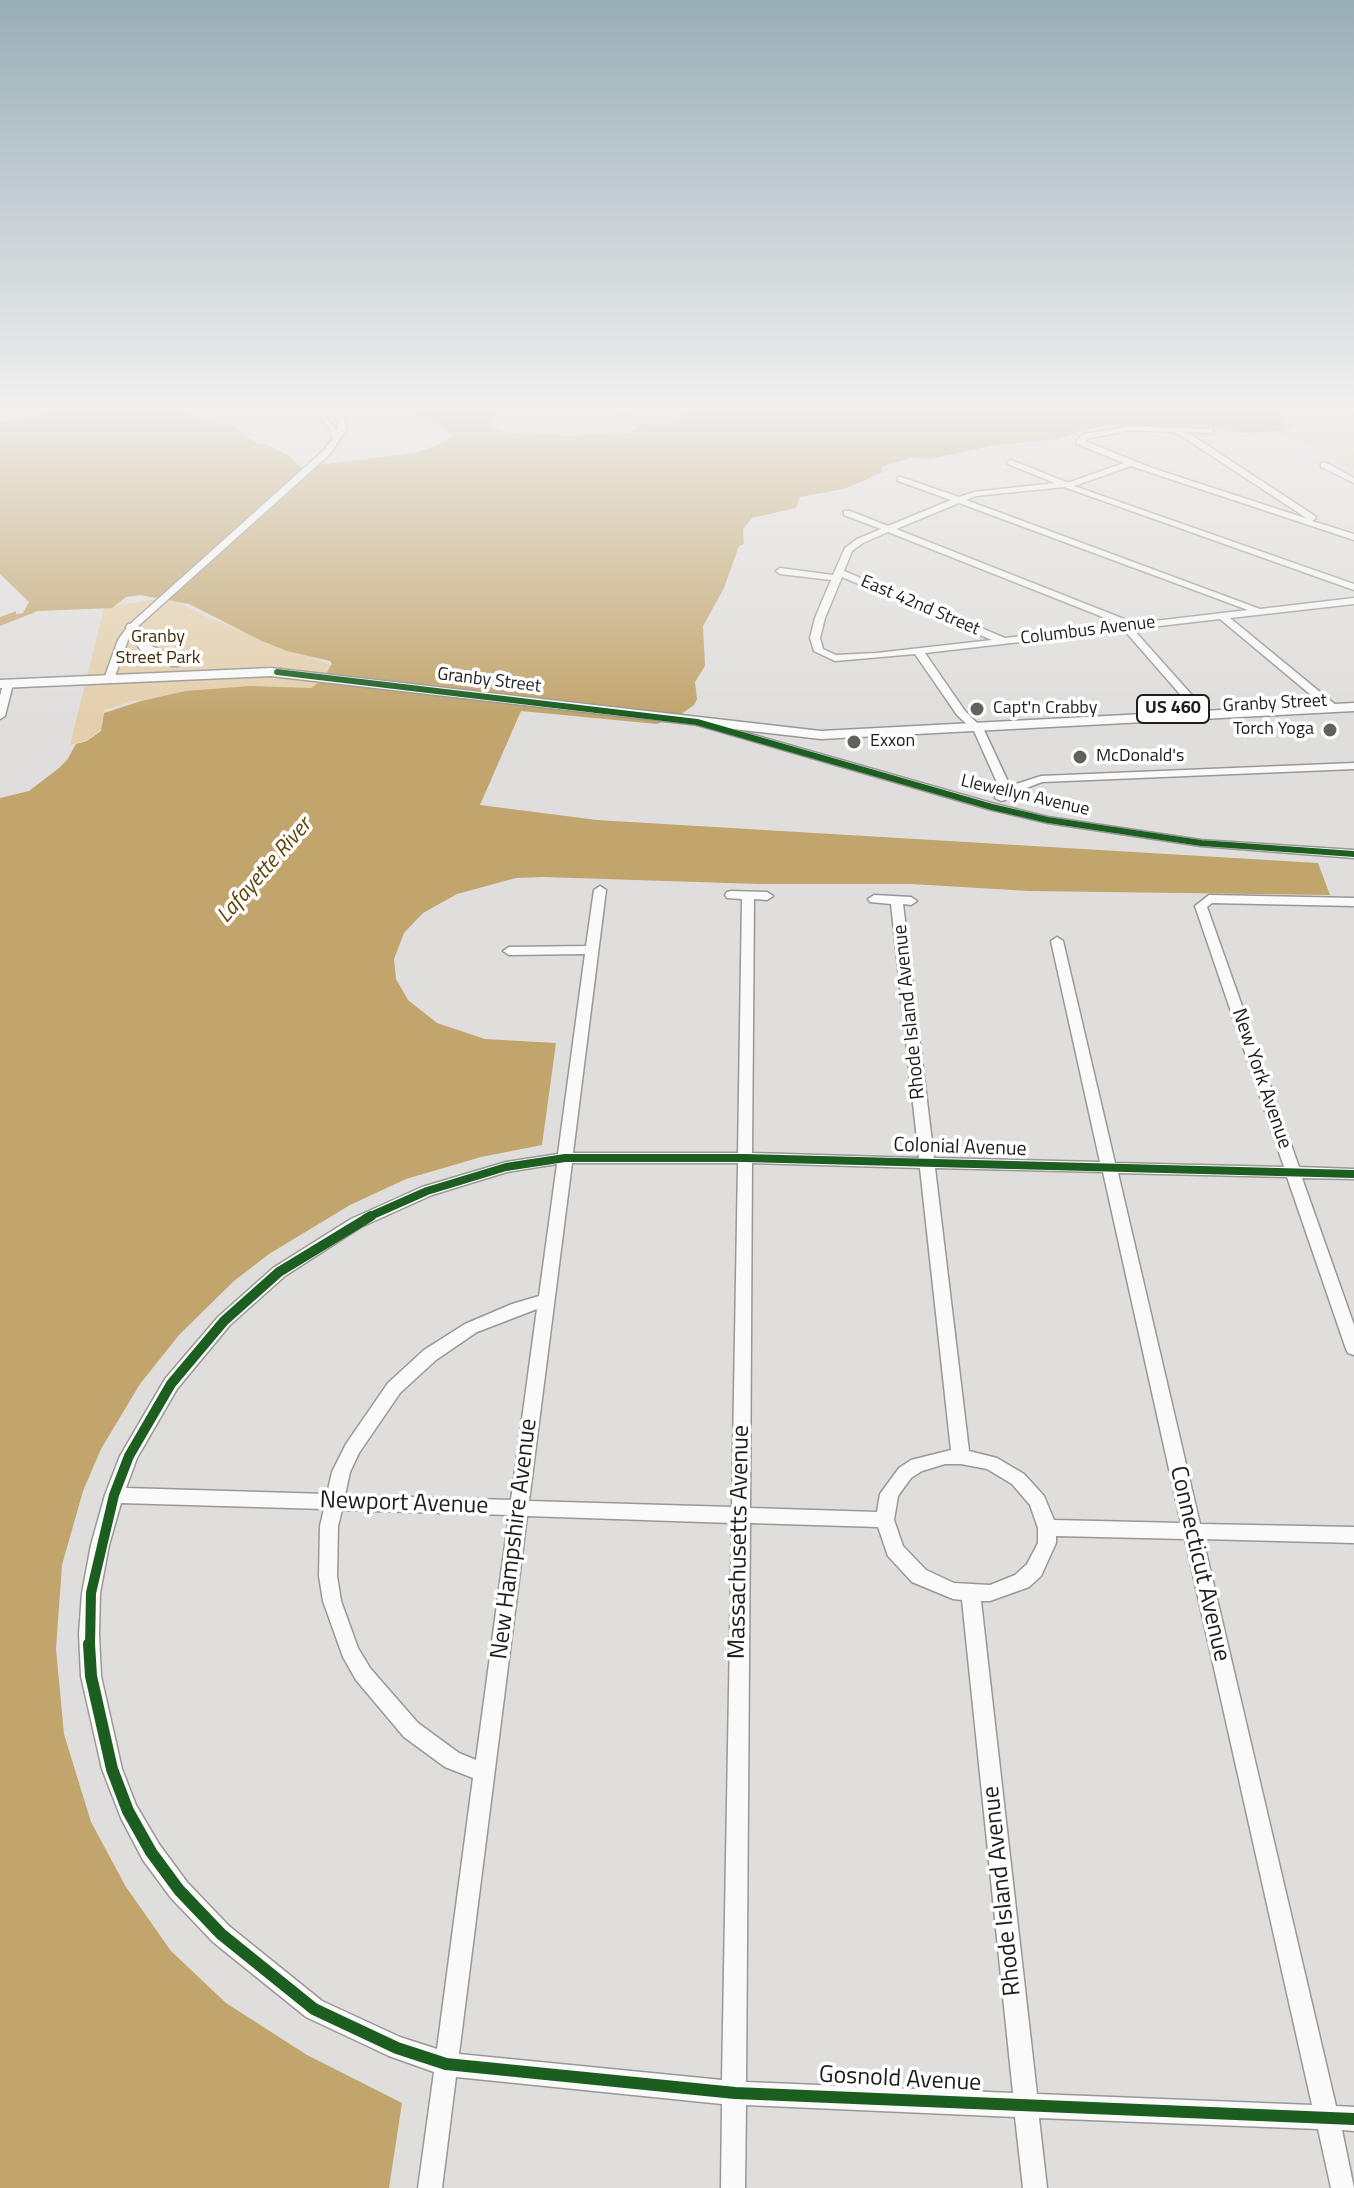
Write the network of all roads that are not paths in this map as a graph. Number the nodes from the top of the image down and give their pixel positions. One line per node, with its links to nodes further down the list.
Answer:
1 (262, 511): 18 (street)
2 (931, 511): 9 (street)
3 (989, 511): 15 (street)
4 (1137, 511): 13 (street)
5 (1275, 511): 8 (street)
6 (1302, 511): 8 (street)
7 (847, 513): 9 (street)
8 (1320, 526): 10 (street)
9 (887, 529): 12 (street); 17 (street)
10 (1354, 537)
11 (780, 571): 12 (street, East 42nd Street)
12 (837, 575): 19 (street, East 42nd Street); 20 (street, Columbus Avenue)
13 (1354, 587)
14 (1354, 601): 15 (street, Columbus Avenue)
15 (1260, 612): 16 (street, Columbus Avenue)
16 (1222, 616): 17 (street, Columbus Avenue); 25 (street)
17 (1127, 626): 19 (street, Columbus Avenue); 27 (street)
18 (132, 627): 21 (main road); 23 (street)
19 (1002, 641): 20 (street, Columbus Avenue)
20 (918, 651): 30 (street)
21 (175, 663): 22 (main road, Granby Street / US 460); 23 (main road, Granby Street / US 460)
22 (279, 668): 23 (main road, Granby Street / US 460); 29 (main road, Granby Street / US 460)
23 (111, 673): 24 (main road, Granby Street / US 460)
24 (3, 680): 28 (street)
25 (1329, 705): 26 (main road, Granby Street / US 460); 27 (main road, Granby Street / US 460)
26 (1353, 705)
27 (1200, 711): 30 (main road, Granby Street / US 460)
28 (0, 716)
29 (699, 718): 30 (main road, Granby Street / US 460); 33 (street, Llewellyn Avenue)
30 (974, 724): 32 (street)
31 (1354, 766): 32 (street)
32 (1005, 792): 33 (street)
33 (992, 807): 34 (street, Llewellyn Avenue)
34 (1354, 854)
35 (600, 890): 40 (street, New Hampshire Avenue)
36 (767, 896): 43 (street, Massachusetts Avenue)
37 (874, 899): 44 (street, Rhode Island Avenue)
38 (1354, 902): 46 (street, New York Avenue)
39 (1057, 941): 45 (street, Connecticut Avenue)
40 (593, 950): 41 (street); 42 (street, New Hampshire Avenue)
41 (509, 951)
42 (565, 1158): 43 (street, Colonial Avenue); 48 (street, New Hampshire Avenue); 51 (street, Colonial Avenue)
43 (745, 1158): 44 (street, Colonial Avenue); 54 (street, Massachusetts Avenue)
44 (926, 1162): 45 (street, Colonial Avenue); 50 (street, Rhode Island Avenue)
45 (1109, 1168): 46 (street, Colonial Avenue); 57 (street, Connecticut Avenue)
46 (1293, 1173): 47 (street, Colonial Avenue); 49 (street, New York Avenue)
47 (1354, 1174)
48 (546, 1300): 52 (street); 53 (street, New Hampshire Avenue)
49 (1354, 1349)
50 (961, 1457): 55 (street); 56 (street)
51 (114, 1495): 52 (street, Newport Avenue); 61 (street, Gosnold Avenue)
52 (333, 1501): 53 (street, Newport Avenue); 60 (street)
53 (519, 1508): 54 (street, Newport Avenue); 60 (street, New Hampshire Avenue)
54 (740, 1515): 55 (street, Newport Avenue); 62 (street, Massachusetts Avenue)
55 (885, 1520): 59 (street)
56 (1047, 1528): 57 (street); 59 (street)
57 (1191, 1530): 58 (street); 64 (street, Connecticut Avenue)
58 (1354, 1535)
59 (971, 1594): 63 (street, Rhode Island Avenue)
60 (485, 1773): 61 (street, New Hampshire Avenue)
61 (446, 2064): 62 (street, Gosnold Avenue); 66 (street, New Hampshire Avenue)
62 (735, 2093): 63 (street, Gosnold Avenue); 67 (street, Massachusetts Avenue)
63 (1026, 2106): 64 (street, Gosnold Avenue); 68 (street, Rhode Island Avenue)
64 (1327, 2118): 65 (street, Gosnold Avenue); 69 (street, Connecticut Avenue)
65 (1354, 2119)
66 (430, 2188)
67 (733, 2188)
68 (1035, 2188)
69 (1343, 2188)

